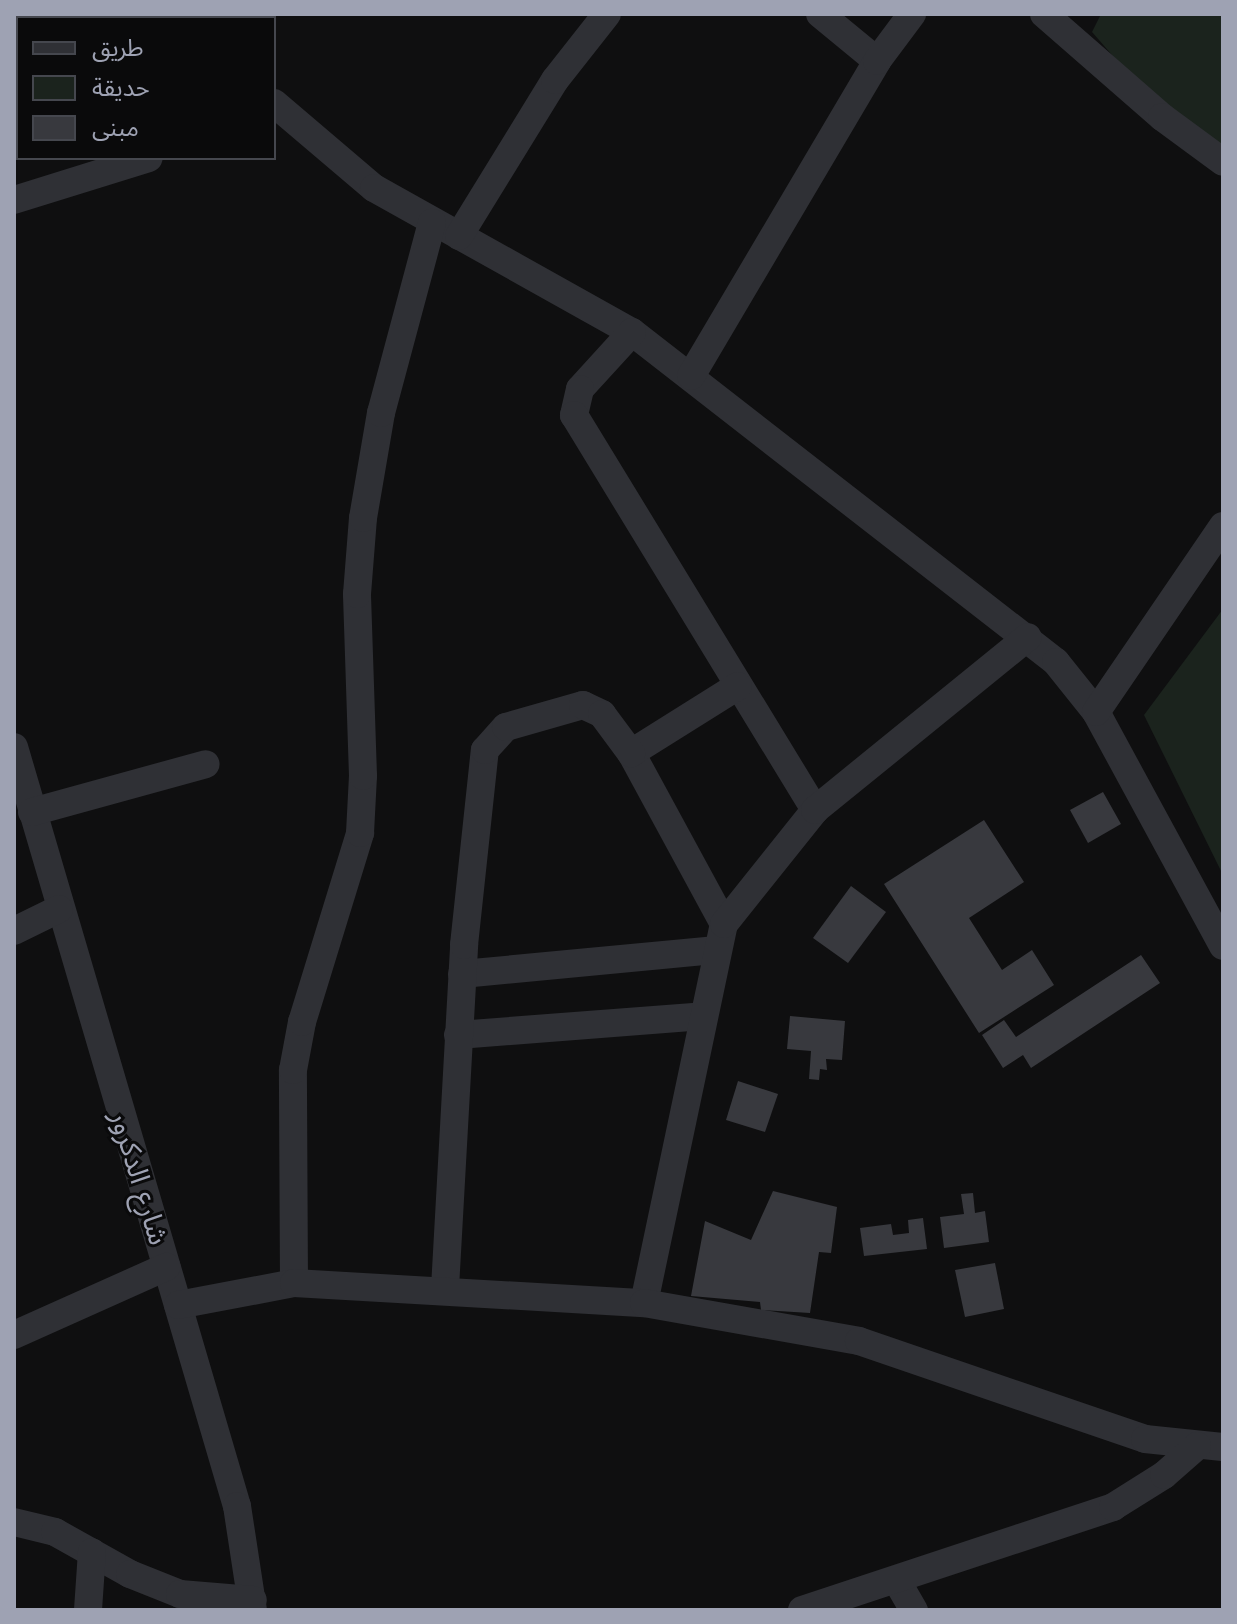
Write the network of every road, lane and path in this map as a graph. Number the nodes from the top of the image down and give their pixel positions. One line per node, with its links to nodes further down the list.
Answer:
1 (607, 14): 11 (street)
2 (820, 14): 5 (street)
3 (912, 14): 5 (street)
4 (1044, 14): 8 (street)
5 (877, 61): 13 (street)
6 (279, 112): 10 (street)
7 (143, 160): 9 (street)
8 (1223, 162)
9 (14, 200)
10 (432, 223): 11 (street); 31 (street)
11 (459, 236): 12 (street)
12 (632, 332): 13 (street); 16 (street)
13 (691, 376): 15 (street)
14 (1223, 526): 17 (street)
15 (1028, 637): 17 (street); 21 (street)
16 (738, 686): 19 (street); 21 (street)
17 (1096, 712): 26 (street)
18 (14, 747): 22 (street, شارع الدكرور)
19 (631, 753): 25 (street); 27 (street)
20 (206, 764): 22 (street)
21 (815, 810): 25 (street)
22 (32, 812): 23 (street, شارع الدكرور)
23 (59, 909): 24 (street); 30 (street, شارع الدكرور)
24 (14, 931)
25 (720, 937): 27 (street); 28 (street)
26 (1223, 946)
27 (462, 974): 29 (street)
28 (703, 1016): 29 (street); 33 (street)
29 (458, 1035): 32 (street)
30 (166, 1267): 34 (street, شارع الدكرور); 35 (street)
31 (294, 1283): 32 (street); 34 (street)
32 (445, 1288): 33 (street)
33 (644, 1303): 36 (street)
34 (178, 1305): 40 (street, شارع الدكرور)
35 (14, 1335)
36 (1210, 1446): 39 (street)
37 (14, 1522): 38 (street)
38 (92, 1552): 40 (street); 41 (street)
39 (897, 1581): 42 (street); 43 (street)
40 (253, 1605)
41 (88, 1610)
42 (802, 1610)
43 (914, 1610)

